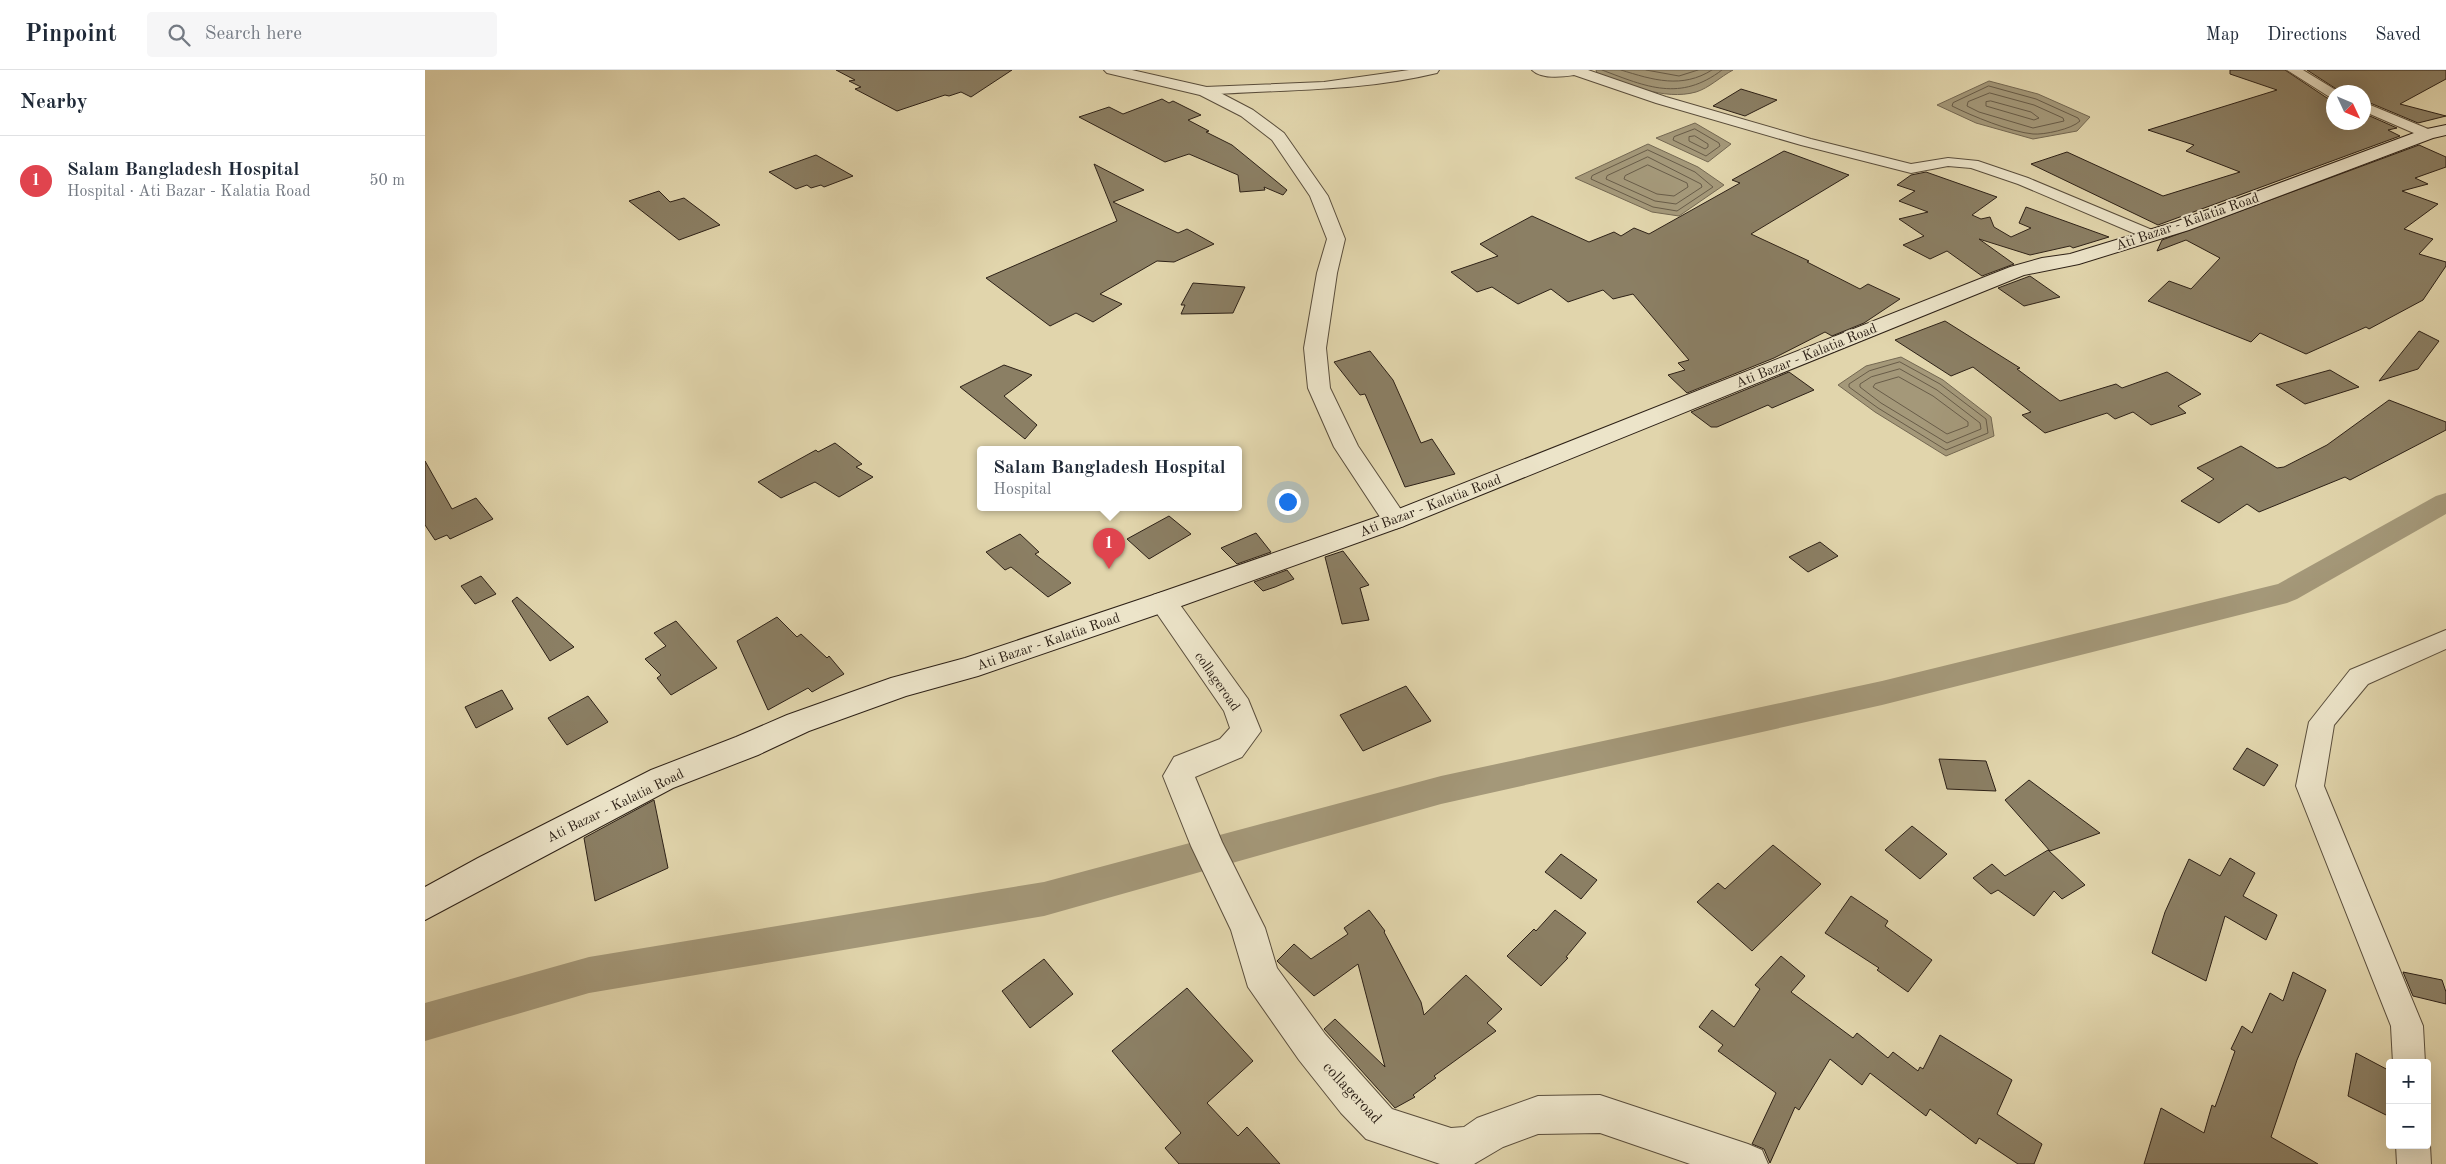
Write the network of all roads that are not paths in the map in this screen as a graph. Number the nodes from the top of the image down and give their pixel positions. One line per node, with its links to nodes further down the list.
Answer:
1 (1111, 70): 7 (main road)
2 (1432, 70): 7 (street)
3 (1539, 70): 5 (street)
4 (2294, 70): 6 (street)
5 (1579, 71): 10 (street)
6 (2326, 89)
7 (1205, 91): 11 (main road)
8 (2371, 109): 9 (street)
9 (2437, 132): 10 (main road, Ati Bazar - Kalatia Road)
10 (2151, 235): 11 (main road, Ati Bazar - Kalatia Road)
11 (1395, 520): 12 (main road, Ati Bazar - Kalatia Road)
12 (1163, 602): 14 (main road, Ati Bazar - Kalatia Road); 17 (main road, collageroad)
13 (2446, 639): 15 (street)
14 (425, 905)
15 (2409, 1059)
16 (2413, 1149): 19 (street)
17 (1447, 1156): 18 (main road, collageroad)
18 (1748, 1164)
19 (2414, 1164)

